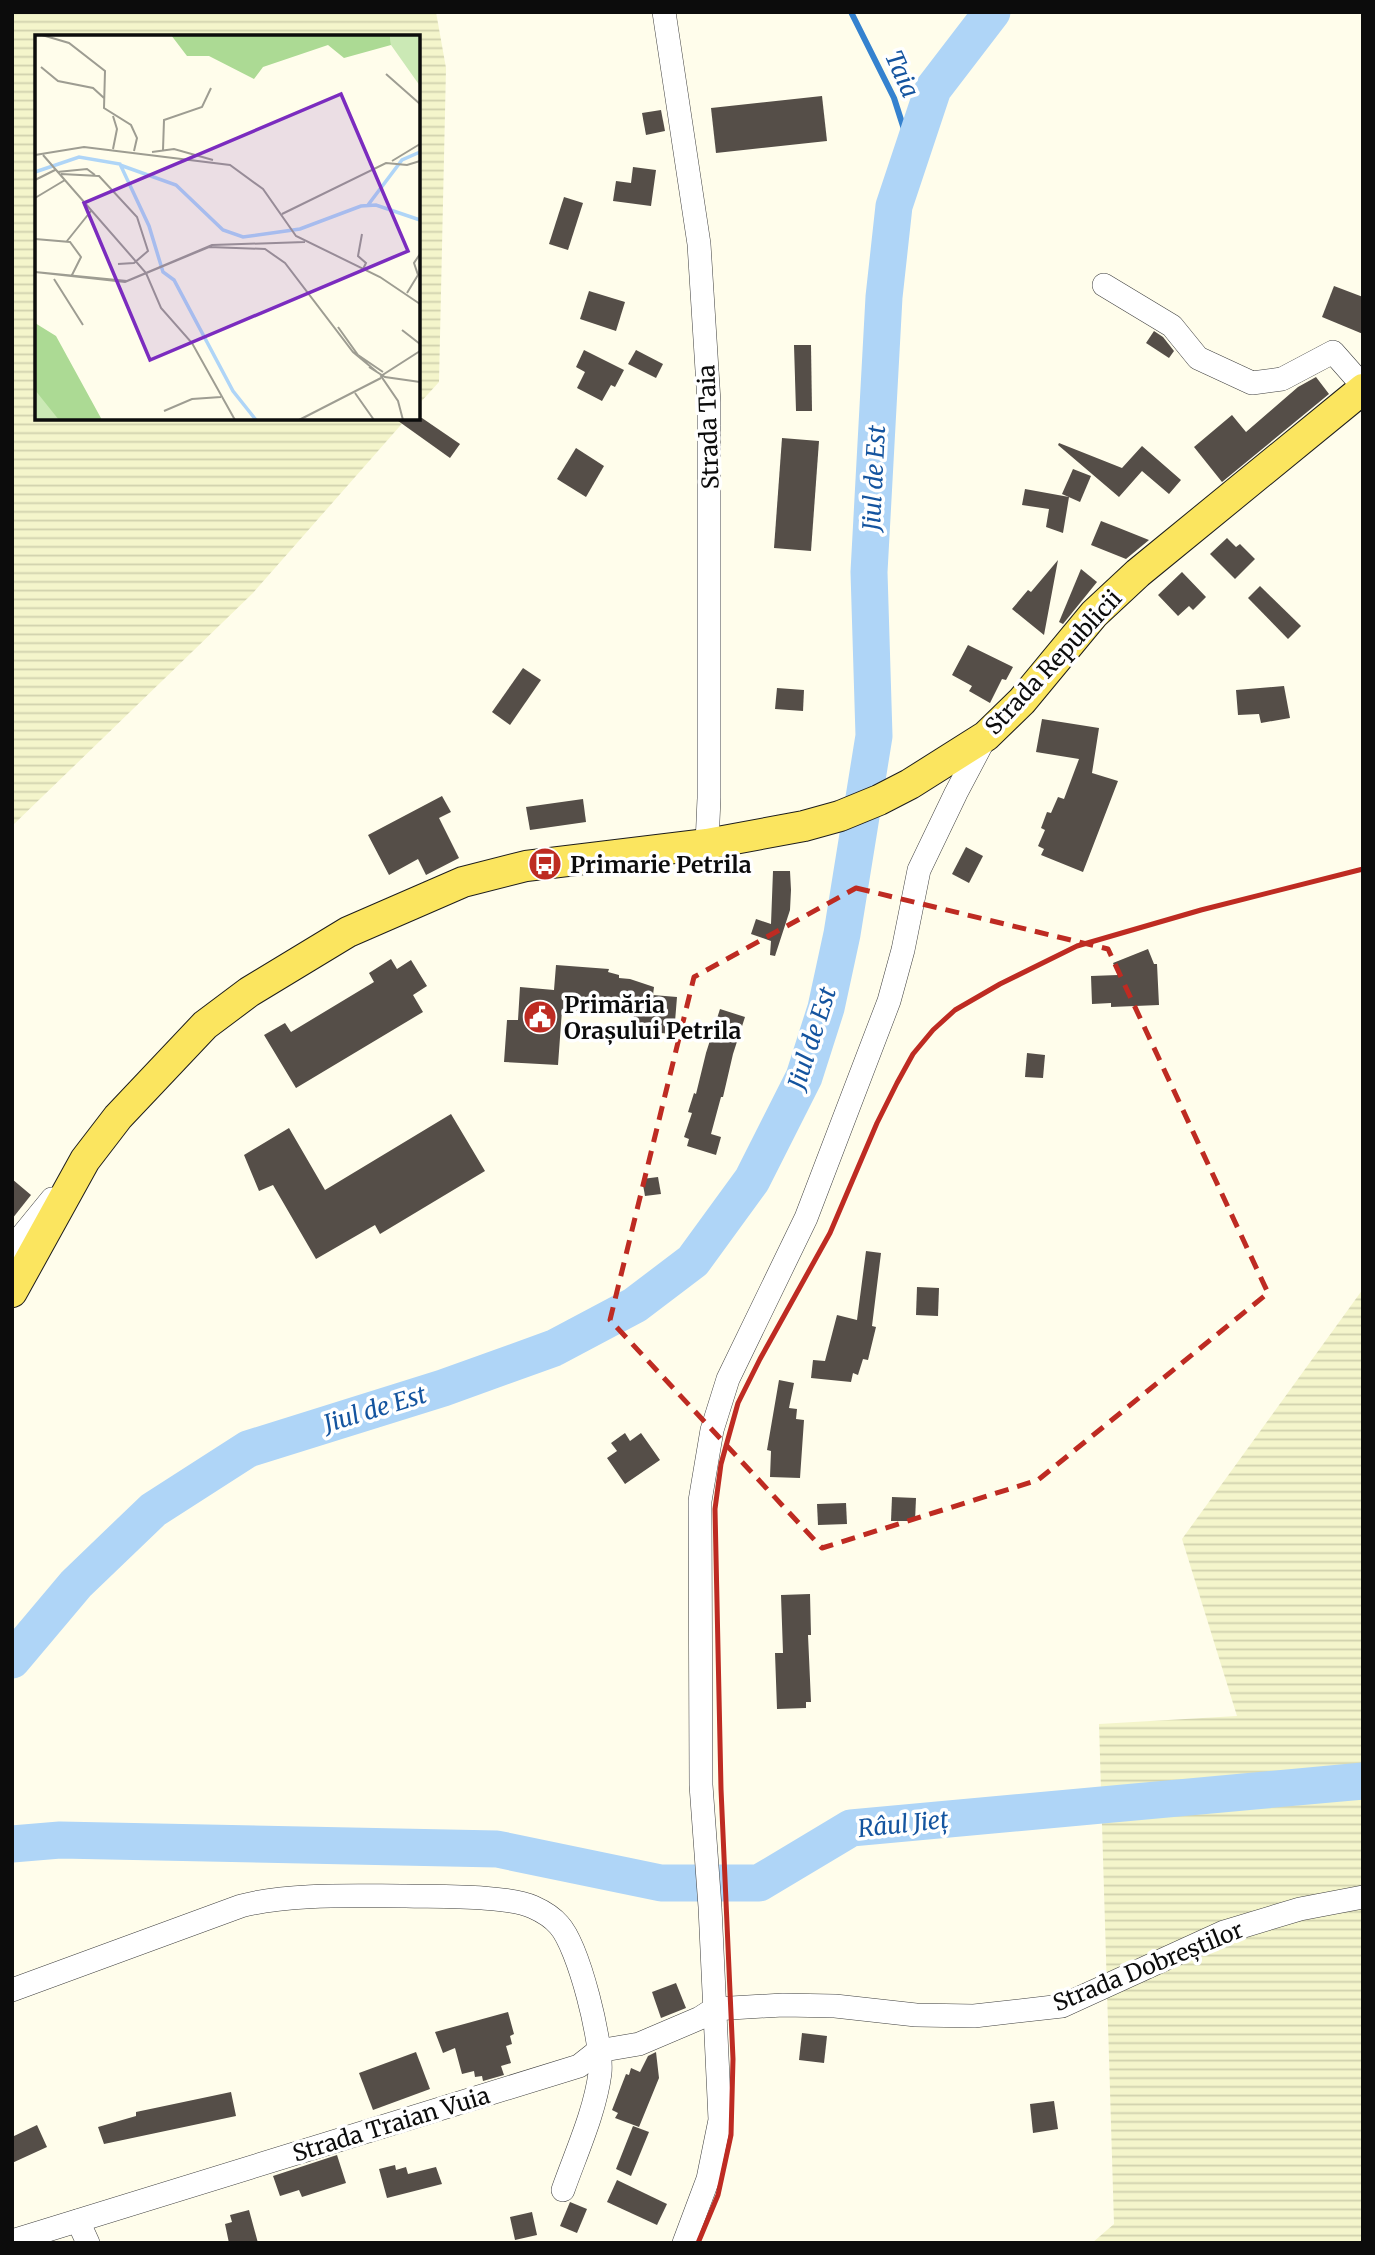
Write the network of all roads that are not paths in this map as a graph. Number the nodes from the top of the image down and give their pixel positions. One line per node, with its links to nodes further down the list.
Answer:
1 (664, 12): 5 (street, Strada Taia)
2 (1104, 285): 3 (street)
3 (1363, 388): 4 (main road, Strada Republicii)
4 (986, 736): 5 (main road, Strada Republicii); 12 (street)
5 (707, 844): 6 (main road, Strada Republicii)
6 (85, 1160): 7 (street, Strada Republicii); 8 (main road, Strada Republicii)
7 (12, 1248)
8 (12, 1292)
9 (1363, 1897): 11 (street, Strada Dobreștilor)
10 (12, 1990): 13 (street)
11 (764, 2006): 12 (street, Strada Traian Vuia)
12 (714, 2009): 13 (street, Strada Traian Vuia); 18 (street)
13 (598, 2050): 14 (street); 15 (street, Strada Traian Vuia)
14 (563, 2190)
15 (78, 2221): 16 (street, Strada Traian Vuia); 17 (street)
16 (12, 2241)
17 (88, 2243)
18 (684, 2243)

